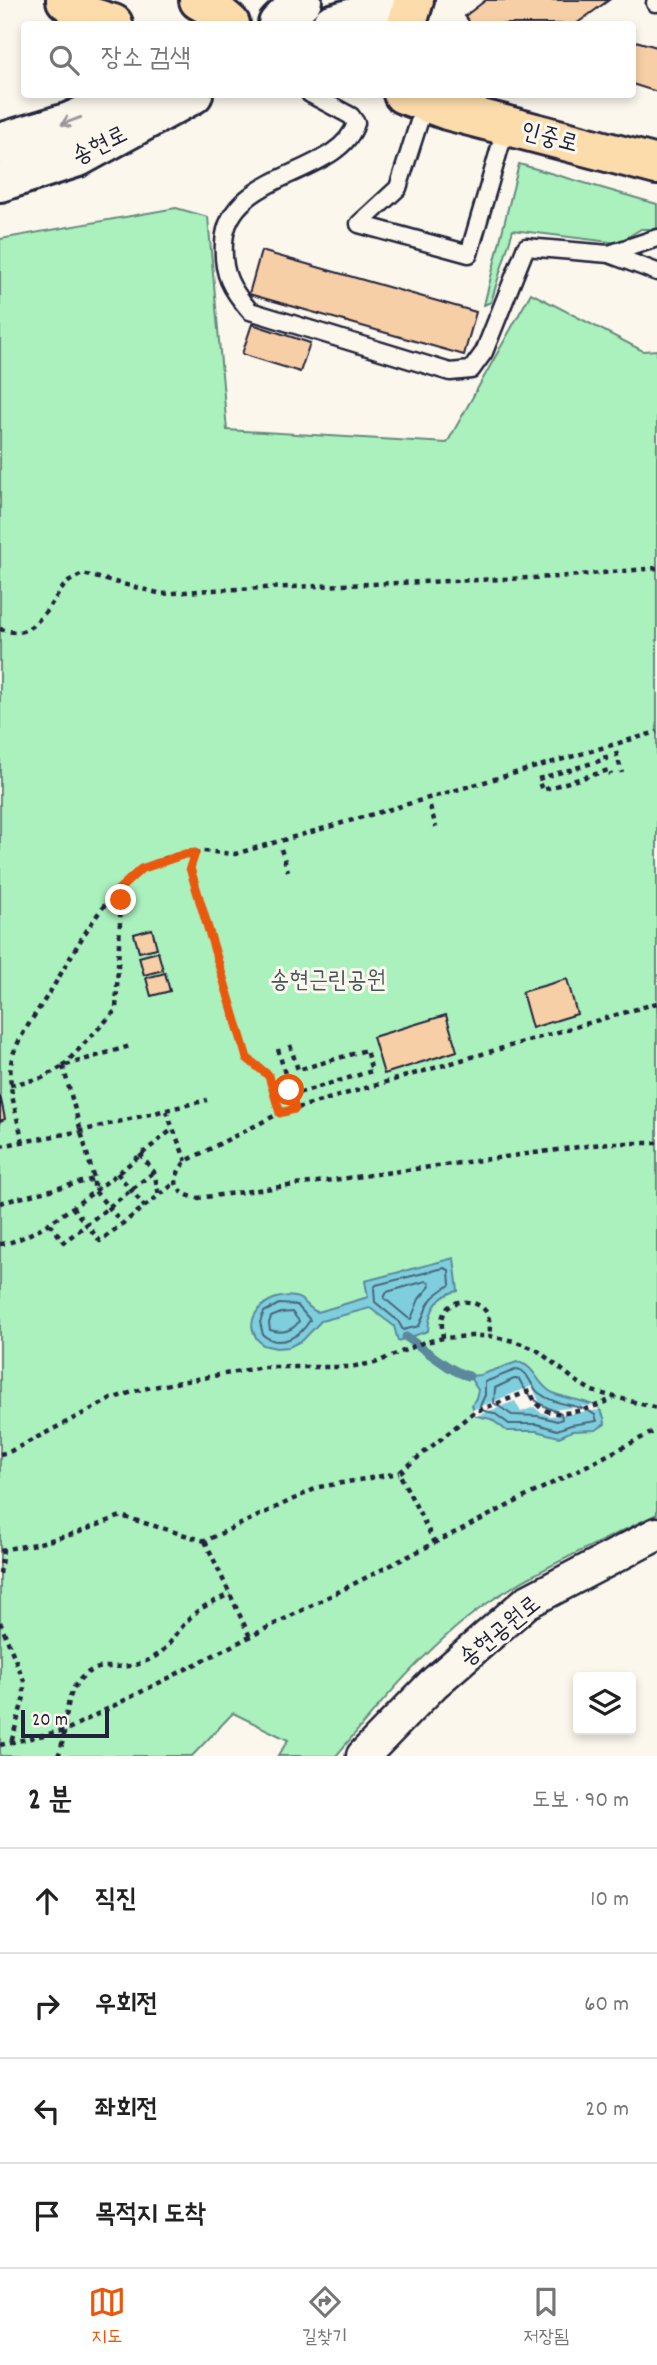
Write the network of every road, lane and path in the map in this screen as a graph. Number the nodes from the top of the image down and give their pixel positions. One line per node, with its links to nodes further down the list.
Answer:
1 (66, 0): 7 (main road)
2 (199, 0): 8 (main road)
3 (266, 0): 9 (street)
4 (302, 0): 10 (street)
5 (392, 0): 11 (street)
6 (414, 0): 12 (main road)
7 (102, 21)
8 (227, 21)
9 (261, 21)
10 (281, 21)
11 (343, 21)
12 (408, 21)
13 (125, 98): 18 (street, 송현로, one-way to 18)
14 (186, 98): 20 (street, 송현로)
15 (317, 98): 22 (lane)
16 (427, 100): 17 (main road, 인중로); 17 (lane)
17 (509, 125): 19 (main road, 인중로)
18 (0, 143)
19 (657, 165)
20 (0, 182)
21 (657, 238): 22 (lane)
22 (609, 254): 23 (lane)
23 (657, 272)
24 (657, 568): 25 (path)
25 (0, 629)
26 (657, 732): 34 (path)
27 (615, 752): 29 (path)
28 (605, 755): 30 (path)
29 (622, 772)
30 (611, 775)
31 (430, 806): 32 (path)
32 (436, 827)
33 (281, 849): 35 (path)
34 (195, 853): 36 (path); 47 (path)
35 (288, 871)
36 (117, 891): 41 (path); 42 (path)
37 (657, 1003): 45 (path)
38 (290, 1045): 43 (path)
39 (130, 1046): 41 (path)
40 (278, 1049): 43 (path)
41 (63, 1066): 42 (path); 49 (path)
42 (10, 1085): 50 (path)
43 (291, 1095): 45 (path)
44 (207, 1100): 46 (path)
45 (295, 1109): 47 (path)
46 (166, 1111): 48 (path); 49 (path)
47 (280, 1113): 54 (path)
48 (173, 1129): 53 (path); 54 (path)
49 (81, 1131): 50 (path); 57 (path)
50 (23, 1142): 52 (path)
51 (657, 1143): 58 (path)
52 (0, 1146)
53 (140, 1154): 55 (path); 56 (path)
54 (186, 1161): 58 (path)
55 (154, 1172): 60 (path); 61 (path)
56 (117, 1173): 59 (path); 60 (path)
57 (94, 1179): 59 (path); 62 (path)
58 (175, 1182): 61 (path)
59 (94, 1190): 63 (path); 64 (path)
60 (131, 1190): 64 (path); 65 (path)
61 (159, 1195): 65 (path)
62 (0, 1203)
63 (72, 1207): 67 (path); 68 (path)
64 (109, 1207): 66 (path); 68 (path)
65 (145, 1207): 66 (path)
66 (122, 1223): 68 (path)
67 (50, 1224): 68 (path); 69 (path)
68 (86, 1224)
69 (0, 1244)
70 (490, 1336): 71 (path); 71 (path); 72 (path)
71 (443, 1338): 75 (path)
72 (614, 1397): 73 (path); 76 (path)
73 (657, 1408)
74 (657, 1430): 79 (path)
75 (0, 1454)
76 (400, 1473): 78 (path); 79 (path)
77 (657, 1534): 89 (street, 송현공원로)
78 (205, 1541): 80 (path); 82 (path)
79 (435, 1543): 84 (path)
80 (2, 1550): 81 (path)
81 (0, 1574)
82 (230, 1594): 84 (path); 85 (path)
83 (0, 1622): 86 (path)
84 (250, 1637): 85 (path)
85 (66, 1730): 86 (path); 88 (path)
86 (11, 1743): 87 (path)
87 (0, 1745)
88 (58, 1756)
89 (363, 1756)

